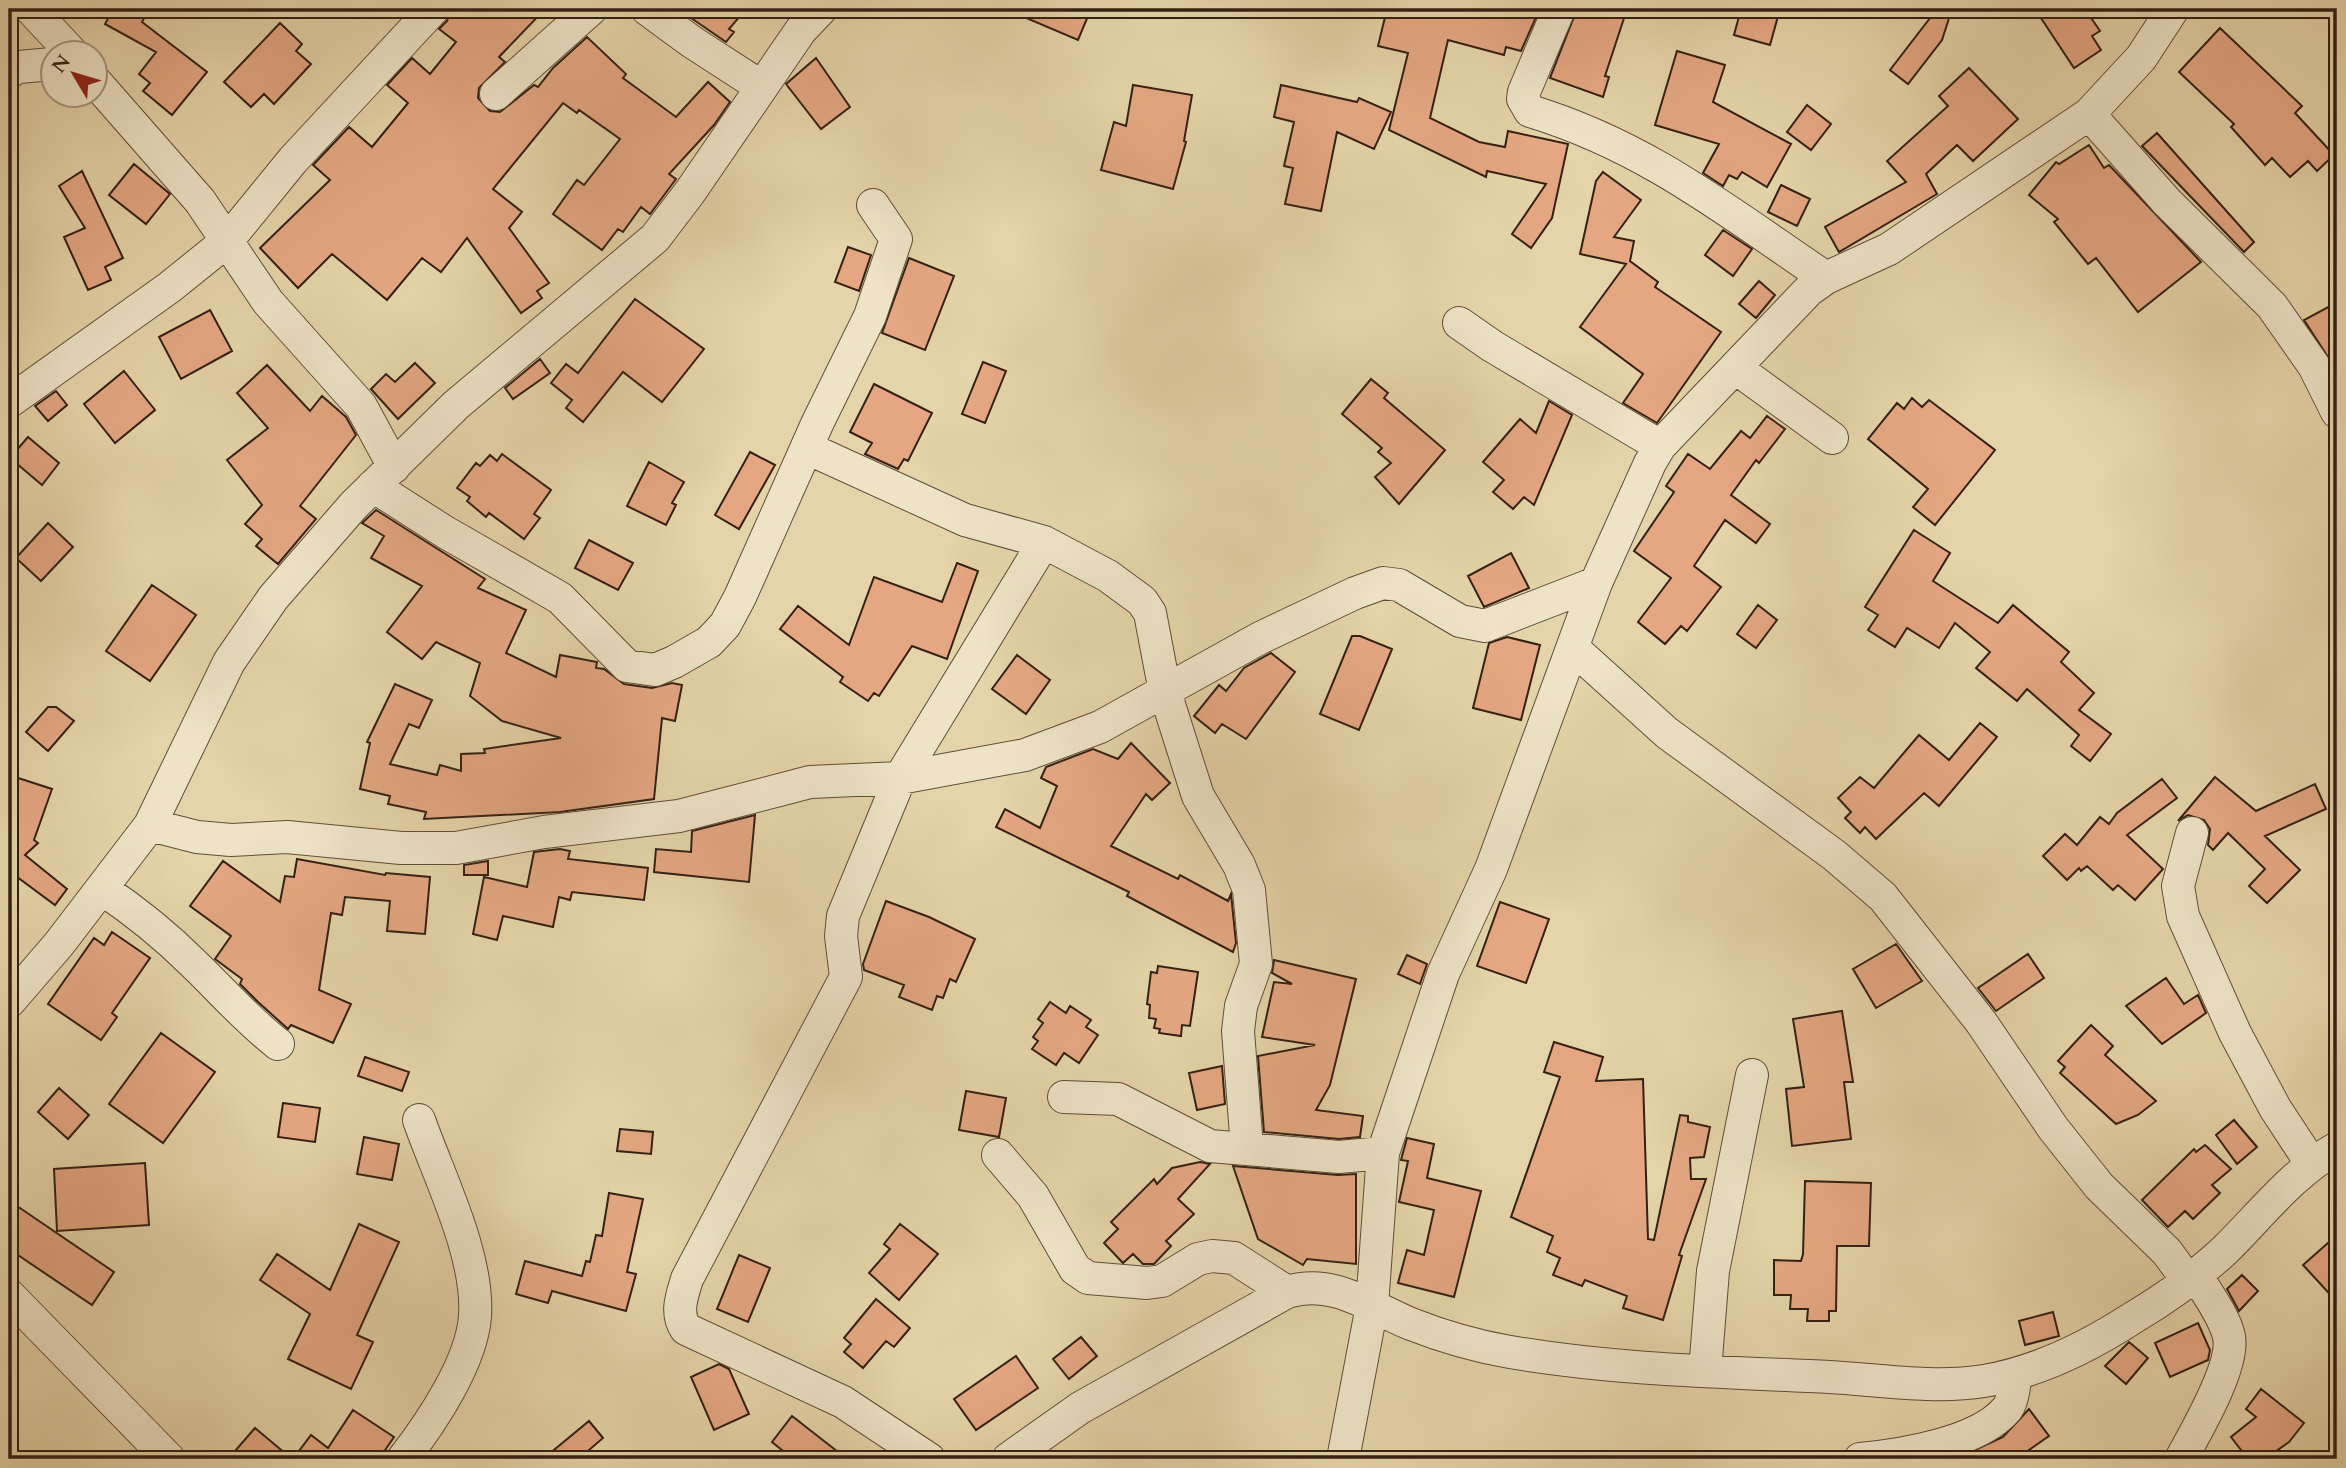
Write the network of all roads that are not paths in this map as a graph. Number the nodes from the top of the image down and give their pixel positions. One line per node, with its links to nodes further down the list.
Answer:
1 (31, 9): 8 (street)
2 (433, 9): 16 (street)
3 (591, 9): 12 (street)
4 (647, 9): 11 (street)
5 (821, 9): 11 (street)
6 (1559, 9): 17 (street)
7 (2173, 9): 14 (street)
8 (58, 38)
9 (38, 65): 10 (street)
10 (9, 72)
11 (760, 86): 25 (street)
12 (496, 94)
13 (108, 96): 16 (street)
14 (2089, 114): 17 (street); 21 (street)
15 (873, 205): 24 (street)
16 (227, 241): 20 (street); 25 (street)
17 (1826, 278): 19 (street)
18 (1459, 323): 23 (street)
19 (1737, 369): 22 (street); 23 (street)
20 (9, 402)
21 (2337, 412)
22 (1832, 438)
23 (1660, 446): 27 (street)
24 (807, 447): 25 (street); 26 (street)
25 (383, 476): 31 (street)
26 (1044, 542): 29 (street); 30 (street)
27 (1596, 583): 28 (street); 29 (street)
28 (1573, 648): 40 (street); 43 (street)
29 (1165, 692): 30 (street); 39 (street)
30 (900, 778): 31 (street); 52 (street)
31 (150, 825): 33 (street)
32 (2192, 833): 42 (street)
33 (102, 889): 34 (street); 35 (street)
34 (9, 1002)
35 (278, 1044)
36 (1752, 1075): 47 (street)
37 (1064, 1097): 39 (street)
38 (419, 1120): 51 (street)
39 (1247, 1148): 40 (street)
40 (1383, 1153): 46 (street)
41 (998, 1155): 44 (street)
42 (2324, 1155): 43 (street)
43 (2192, 1277): 48 (street); 49 (street)
44 (1287, 1292): 46 (street); 53 (street)
45 (9, 1295): 50 (street)
46 (1372, 1306): 47 (street); 54 (street)
47 (1705, 1371): 48 (street)
48 (2016, 1374): 55 (street)
49 (2186, 1457)
50 (169, 1459)
51 (403, 1459)
52 (929, 1459)
53 (1008, 1459)
54 (1343, 1459)
55 (1860, 1459)

